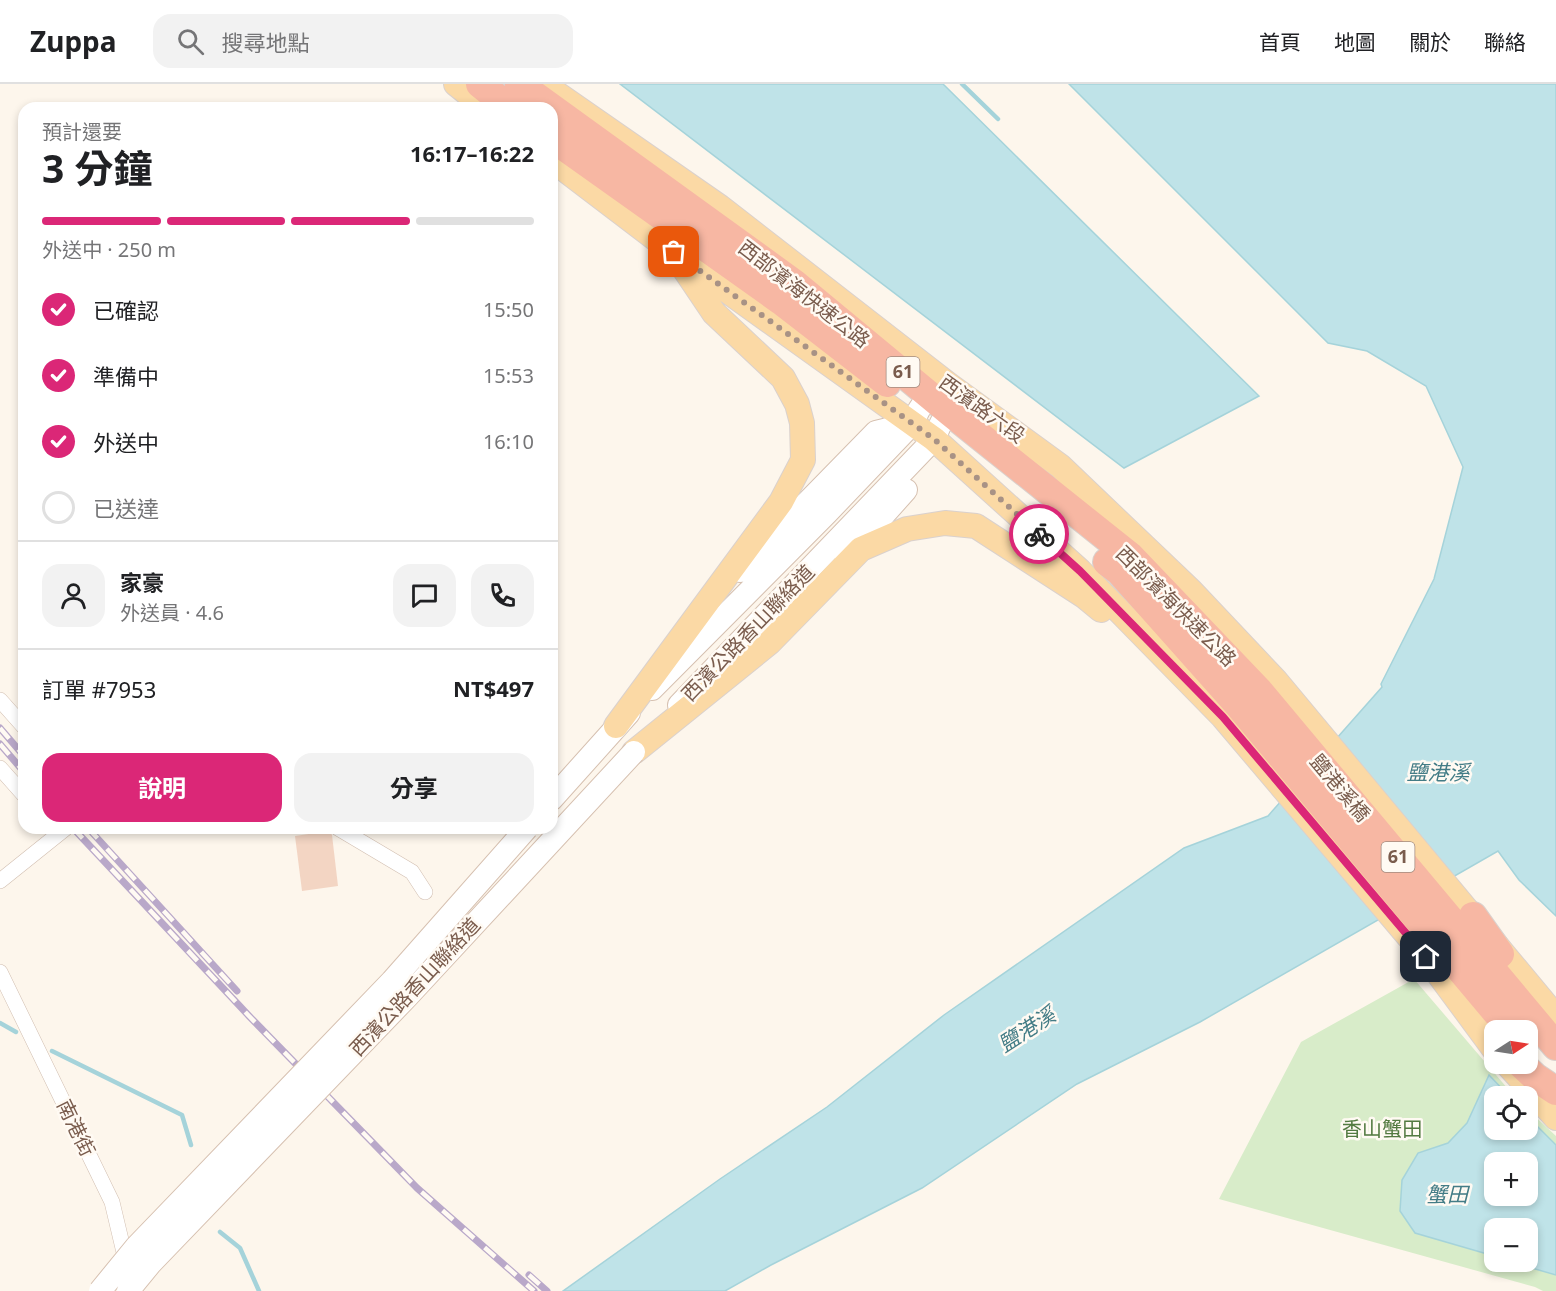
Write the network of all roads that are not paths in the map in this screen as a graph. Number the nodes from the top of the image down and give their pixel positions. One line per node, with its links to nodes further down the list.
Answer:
1 (456, 84): 5 (main road)
2 (480, 84): 6 (highway)
3 (519, 84): 7 (highway, 西部濱海快速公路 / 61)
4 (543, 84): 12 (main road, 西濱路六段 / 61)
5 (478, 102)
6 (502, 102)
7 (544, 102)
8 (558, 112): 12 (highway, 西部濱海快速公路 / 61)
9 (558, 142): 12 (highway, 西部濱海快速公路 / 61)
10 (558, 165): 11 (main road, 西濱路六段 / 61)
11 (674, 252): 12 (main road, 西濱路六段 / 61); 13 (main road)
12 (934, 412): 13 (street); 14 (street); 15 (main road, 西濱路六段 / 61); 16 (highway, 西部濱海快速公路 / 61); 16 (main road, 西濱路六段 / 61); 19 (street, 西濱公路香山聯絡道); 20 (street, 西濱公路香山聯絡道)
13 (695, 616): 19 (main road)
14 (768, 643): 15 (main road); 20 (main road)
15 (1164, 658): 16 (main road, 西濱路六段 / 61)
16 (1249, 699): 29 (main road, 鹽港溪橋 / 61); 30 (main road, 61); 33 (highway, 鹽港溪橋 / 61)
17 (0, 700): 18 (street)
18 (18, 720)
19 (616, 726): 23 (street, 西濱公路香山聯絡道)
20 (634, 752): 42 (street, 西濱公路香山聯絡道, bridge)
21 (0, 768): 22 (street)
22 (18, 788)
23 (558, 792)
24 (55, 834): 27 (street)
25 (348, 834): 28 (street)
26 (521, 834): 41 (street, 西濱公路香山聯絡道, bridge)
27 (0, 881)
28 (426, 892)
29 (1473, 916): 33 (highway)
30 (1426, 957): 32 (highway); 34 (main road, 61)
31 (0, 972): 43 (street, 南港街)
32 (1484, 1024)
33 (1540, 1026): 35 (highway, 61); 38 (highway, 61)
34 (1484, 1035)
35 (1556, 1046)
36 (1516, 1074): 40 (main road)
37 (1532, 1074): 39 (highway)
38 (1556, 1082)
39 (1556, 1091)
40 (1556, 1118)
41 (100, 1291)
42 (128, 1291)
43 (133, 1291)

